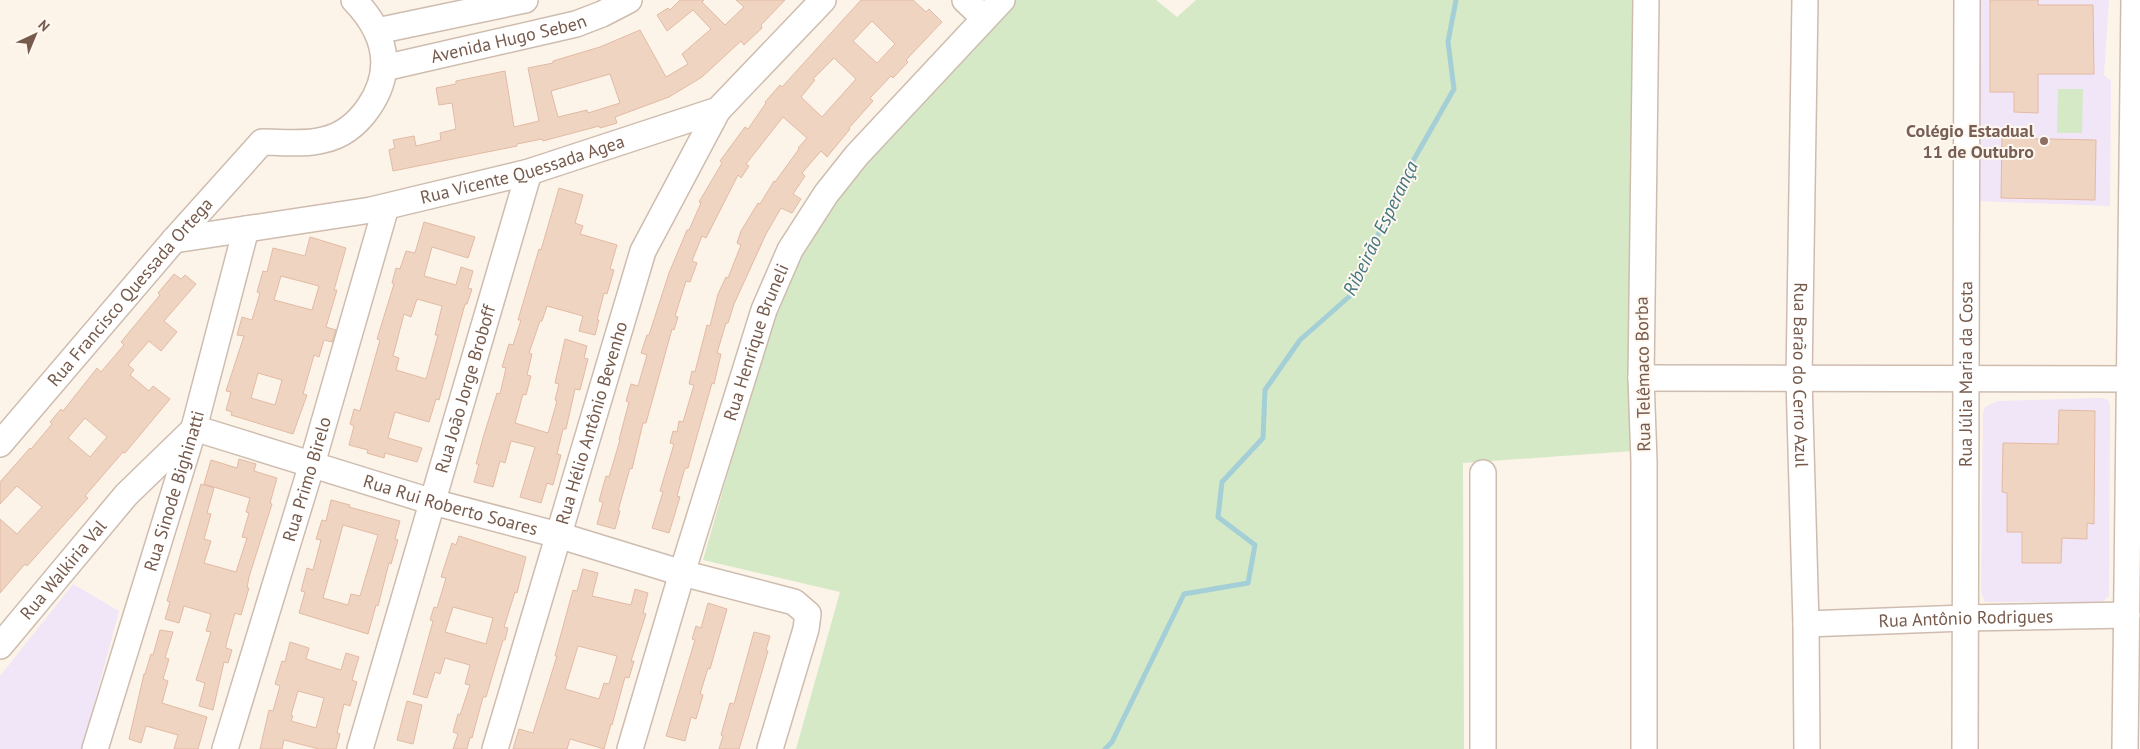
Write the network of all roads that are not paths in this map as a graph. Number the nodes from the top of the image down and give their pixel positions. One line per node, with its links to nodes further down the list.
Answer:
1 (354, 0): 12 (street)
2 (526, 0): 12 (street, Avenida Hugo Seben)
3 (629, 0): 13 (street, Avenida Hugo Seben)
4 (823, 0): 14 (street, Rua Vicente Quessada Agea)
5 (965, 0): 11 (street)
6 (1002, 0): 11 (street, Rua Henrique Bruneli)
7 (1646, 0): 19 (street, Rua Telêmaco Borba)
8 (1805, 0): 20 (street, Rua Barão do Cerro Azul)
9 (1968, 0): 21 (street, Rua Júlia Maria da Costa)
10 (2136, 8): 22 (street)
11 (984, 18): 31 (street, Rua Henrique Bruneli)
12 (377, 31): 13 (street)
13 (384, 68): 18 (street, Rua Francisco Quessada Ortega)
14 (718, 110): 15 (street, Rua Vicente Quessada Agea); 30 (street, Rua Hélio Antônio Bevenho)
15 (529, 172): 16 (street, Rua Vicente Quessada Agea); 29 (street, Rua João Jorge Broboff)
16 (386, 206): 17 (street, Rua Vicente Quessada Agea); 25 (street, Rua Primo Birelo)
17 (246, 229): 18 (street, Rua Vicente Quessada Agea); 23 (street, Rua Sinode Bighinatti)
18 (174, 240): 24 (street, Rua Francisco Quessada Ortega)
19 (1641, 378): 20 (street); 43 (street, Rua Telêmaco Borba)
20 (1798, 379): 21 (street); 34 (street, Rua Barão do Cerro Azul)
21 (1966, 379): 22 (street); 33 (street, Rua Júlia Maria da Costa)
22 (2136, 379): 32 (street)
23 (194, 428): 25 (street, Rua Rui Roberto Soares); 27 (street, Rua Walkiria Val); 28 (street, Rua Sinode Bighinatti)
24 (0, 444)
25 (312, 464): 29 (street, Rua Rui Roberto Soares); 37 (street, Rua Primo Birelo)
26 (1483, 473): 42 (street)
27 (126, 495): 28 (street); 35 (street, Rua Walkiria Val)
28 (171, 502): 36 (street, Rua Sinode Bighinatti)
29 (433, 502): 30 (street, Rua Rui Roberto Soares); 38 (street, Rua João Jorge Broboff)
30 (558, 535): 31 (street, Rua Rui Roberto Soares); 39 (street, Rua Hélio Antônio Bevenho)
31 (682, 573): 40 (street, Rua Henrique Bruneli); 41 (street, Rua Rui Roberto Soares)
32 (2127, 615): 33 (street, Rua Antônio Rodrigues); 46 (street)
33 (1965, 618): 34 (street, Rua Antônio Rodrigues); 45 (street, Rua Júlia Maria da Costa)
34 (1806, 624): 44 (street, Rua Barão do Cerro Azul)
35 (0, 646)
36 (95, 749)
37 (225, 749)
38 (360, 749)
39 (495, 749)
40 (630, 749)
41 (770, 749)
42 (1483, 749)
43 (1644, 749)
44 (1807, 749)
45 (1965, 749)
46 (2126, 749)

